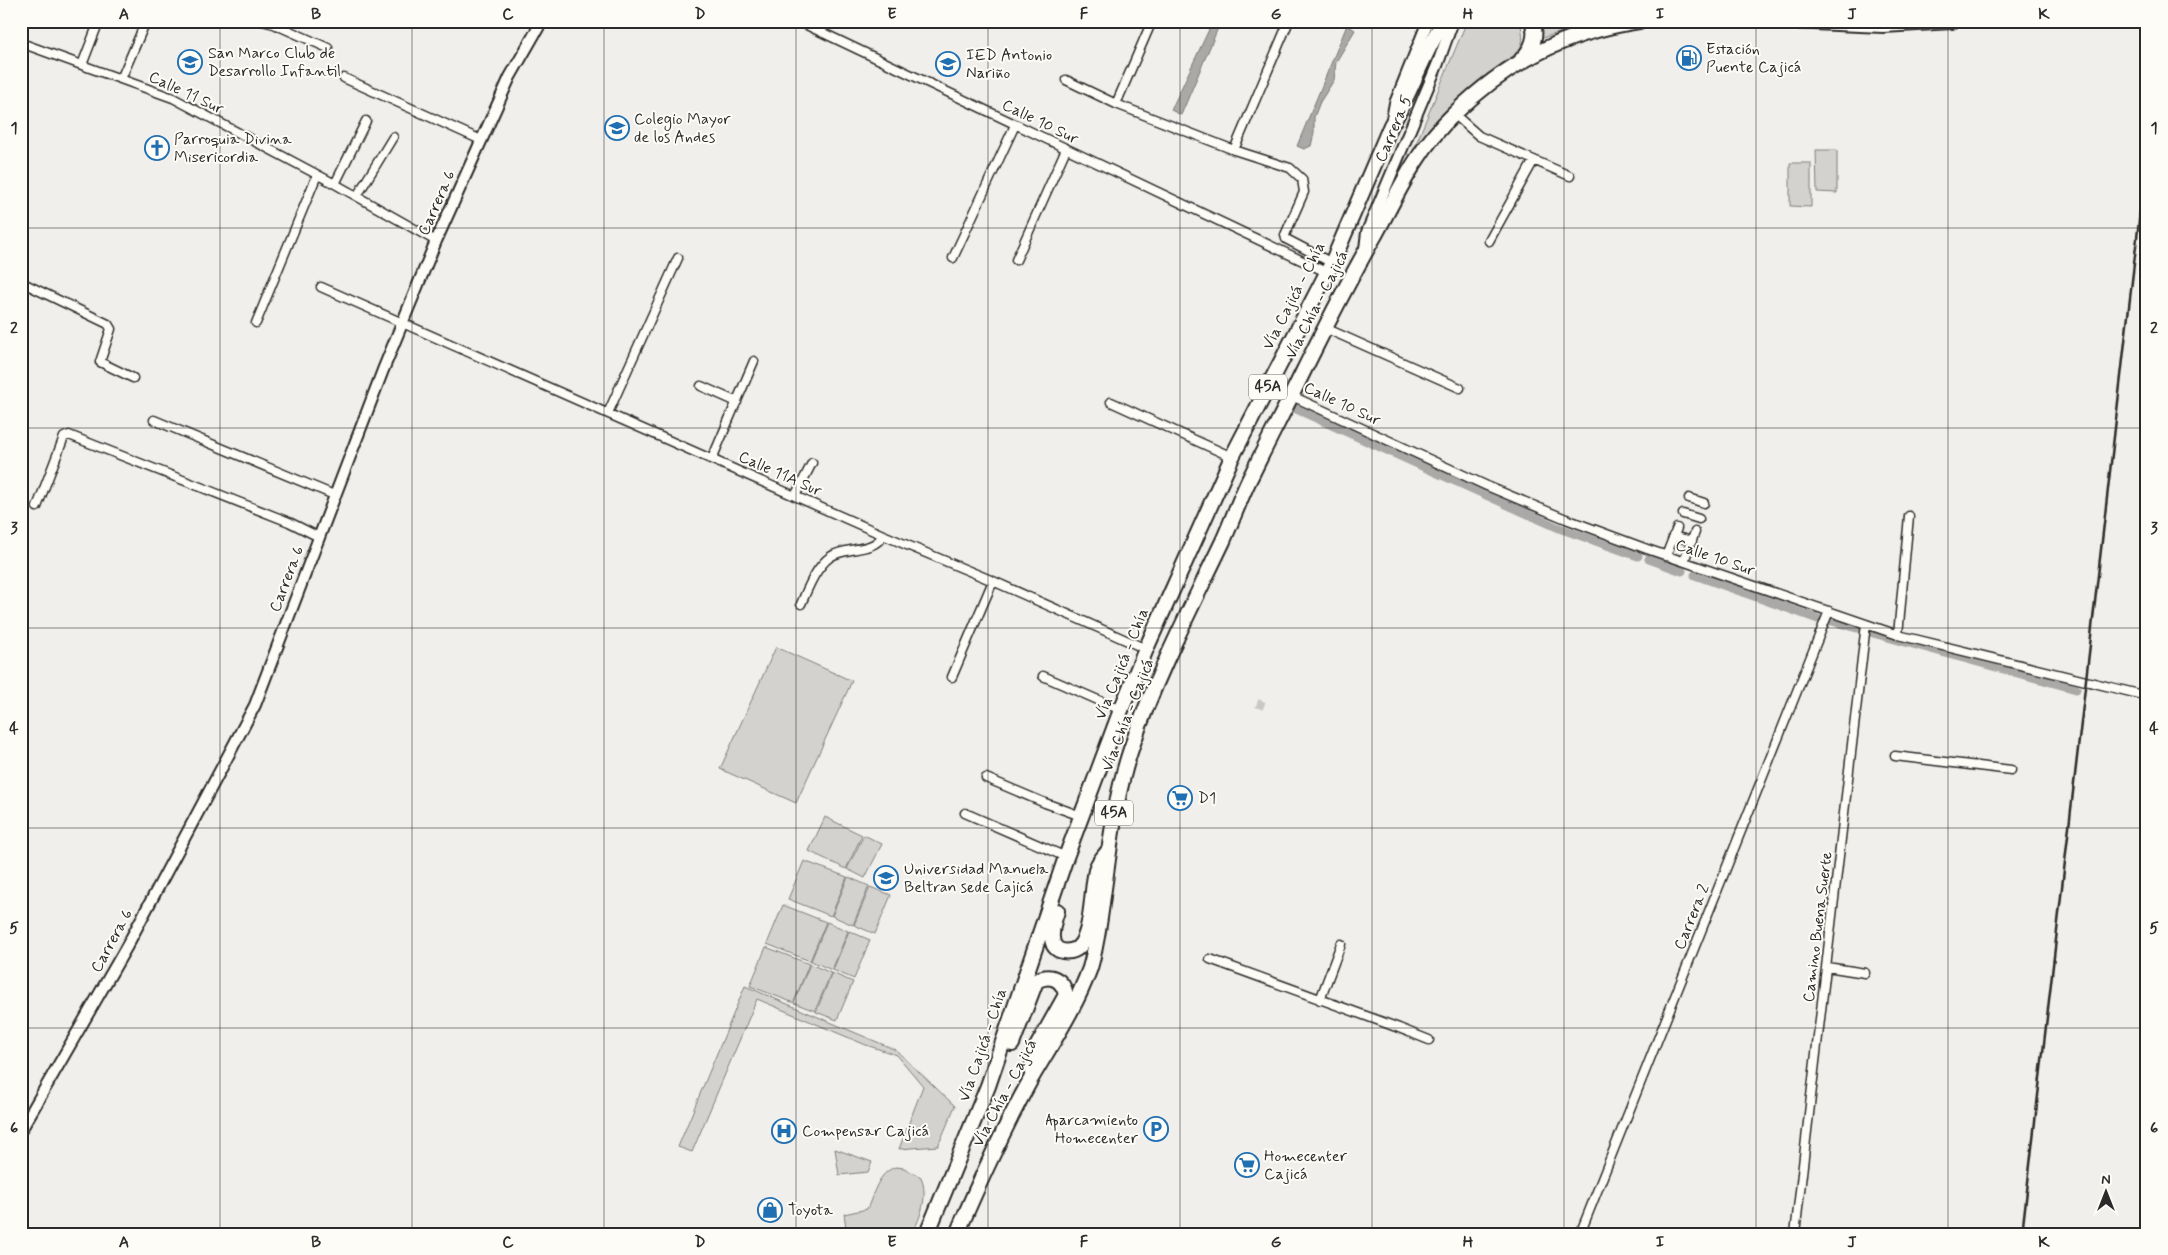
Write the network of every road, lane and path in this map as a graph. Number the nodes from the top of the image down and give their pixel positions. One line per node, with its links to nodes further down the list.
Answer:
1 (99, 21): 18 (street)
2 (146, 21): 20 (street)
3 (262, 21): 16 (street)
4 (542, 21): 28 (main road, Carrera 6)
5 (798, 21): 25 (street, Calle 10 Sur)
6 (1152, 21): 22 (street)
7 (1289, 21): 30 (street)
8 (1428, 21): 26 (main road, Carrera 5 / 45A)
9 (1444, 21): 26 (highway, 45A)
10 (1453, 21): 38 (main road, Carrera 5 / 45A)
11 (1532, 21): 17 (highway)
12 (1639, 21): 17 (highway, 45A)
13 (1790, 21): 14 (highway)
14 (1952, 21)
15 (21, 43): 18 (street, Calle 11 Sur)
16 (328, 48)
17 (1518, 63): 23 (highway, 45A)
18 (82, 65): 20 (street, Calle 11 Sur)
19 (344, 78): 28 (street)
20 (121, 79): 32 (street, Calle 11 Sur)
21 (1066, 80): 22 (street)
22 (1116, 104): 30 (street)
23 (1454, 114): 31 (street); 38 (highway, 45A)
24 (366, 121): 34 (street)
25 (1014, 125): 29 (street, Calle 10 Sur); 40 (street)
26 (1391, 125): 42 (highway, Vía Cajicá - Chía / 45A)
27 (393, 136): 35 (street)
28 (481, 140): 37 (main road, Carrera 6)
29 (1066, 149): 41 (street); 42 (street, Calle 10 Sur)
30 (1234, 150): 42 (street)
31 (1534, 160): 33 (street); 36 (street)
32 (317, 175): 34 (street, Calle 11 Sur); 45 (street)
33 (1570, 176)
34 (335, 184): 35 (street, Calle 11 Sur)
35 (357, 196): 37 (street, Calle 11 Sur)
36 (1489, 241)
37 (436, 242): 46 (main road, Carrera 6)
38 (1365, 249): 47 (highway, Vía Chía - Cajicá / 45A)
39 (678, 258): 55 (street)
40 (953, 258)
41 (1016, 260)
42 (1329, 268): 57 (highway, Vía Cajicá - Chía / 45A)
43 (21, 282): 49 (street)
44 (321, 286): 46 (street, Calle 11A Sur)
45 (256, 323)
46 (403, 323): 55 (street, Calle 11A Sur); 60 (main road, Carrera 6)
47 (1325, 328): 51 (street); 52 (highway, Vía Chía - Cajicá / 45A)
48 (754, 361): 53 (street)
49 (133, 378)
50 (702, 386): 53 (street)
51 (1460, 388)
52 (1292, 396): 72 (street, Calle 10 Sur); 89 (highway, Vía Chía - Cajicá / 45A)
53 (737, 402): 58 (street)
54 (1111, 402): 57 (street)
55 (608, 413): 58 (street, Calle 11A Sur)
56 (154, 420): 60 (street)
57 (1232, 456): 79 (highway, Vía Cajicá - Chía / 45A)
58 (712, 459): 61 (street, Calle 11A Sur)
59 (812, 463): 61 (street)
60 (334, 495): 70 (main road, Carrera 6)
61 (795, 496): 69 (street, Calle 11A Sur)
62 (1689, 498): 63 (street)
63 (1704, 503)
64 (37, 507): 70 (street)
65 (1683, 514): 67 (street)
66 (1909, 516): 78 (street)
67 (1699, 519)
68 (1695, 532): 71 (street)
69 (883, 535): 74 (street, Calle 11A Sur); 75 (street)
70 (320, 537): 98 (main road, Carrera 6)
71 (1692, 541): 72 (street); 73 (street)
72 (1666, 556): 73 (street, Calle 10 Sur)
73 (1684, 562): 76 (street, Calle 10 Sur)
74 (993, 581): 79 (street, Calle 11A Sur); 81 (street)
75 (801, 604)
76 (1829, 611): 77 (street, Calle 10 Sur); 102 (street, Carrera 2)
77 (1866, 624): 78 (street, Calle 10 Sur); 93 (street, Camino Buena Suerte)
78 (1898, 635): 82 (street, Calle 10 Sur)
79 (1146, 649): 83 (highway, Vía Cajicá - Chía / 45A)
80 (1043, 676): 83 (street)
81 (952, 677)
82 (2147, 696)
83 (1121, 710): 88 (highway, Vía Cajicá - Chía / 45A)
84 (1895, 756): 85 (street)
85 (2011, 770)
86 (986, 778): 88 (street)
87 (965, 813): 90 (street)
88 (1081, 816): 90 (highway, Vía Cajicá - Chía / 45A)
89 (1110, 848): 90 (highway); 97 (highway, Vía Chía - Cajicá / 45A)
90 (1064, 862): 99 (highway, Vía Cajicá - Chía / 45A)
91 (1340, 944): 95 (street)
92 (1210, 960): 95 (street)
93 (1827, 967): 94 (street); 103 (street, Camino Buena Suerte)
94 (1865, 973)
95 (1320, 1000): 96 (street)
96 (1429, 1040)
97 (1032, 1078): 99 (highway); 101 (highway, Vía Chía - Cajicá / 45A)
98 (21, 1130)
99 (961, 1153): 100 (highway, Vía Cajicá - Chía / 45A)
100 (927, 1234)
101 (957, 1234)
102 (1580, 1234)
103 (1795, 1234)

